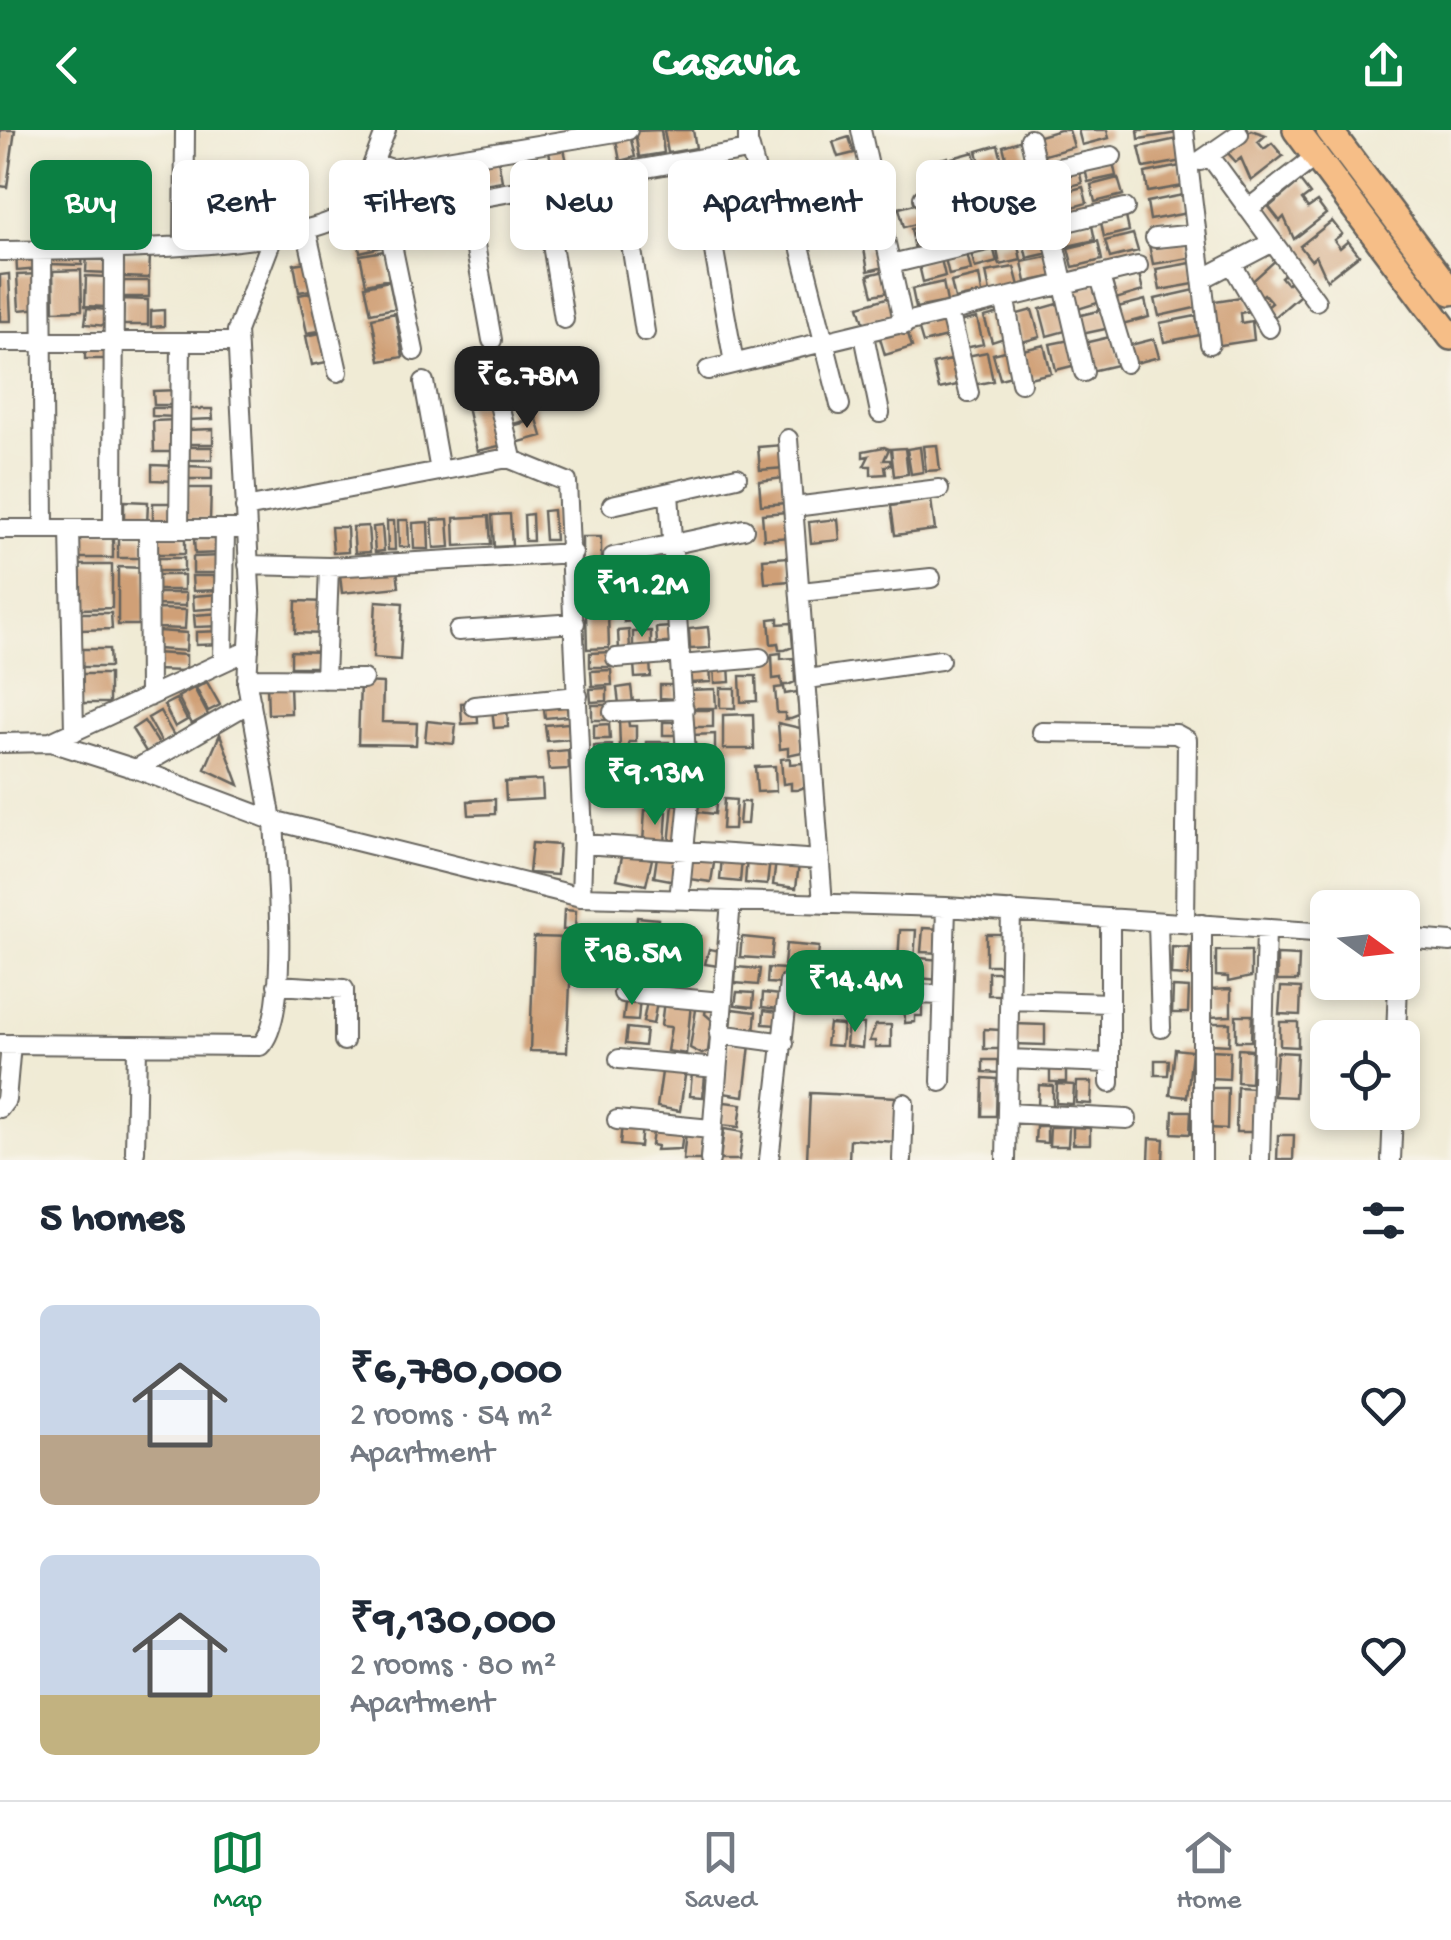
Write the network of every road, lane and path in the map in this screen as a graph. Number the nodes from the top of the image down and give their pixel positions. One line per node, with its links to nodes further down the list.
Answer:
1 (185, 130): 14 (street)
2 (386, 130): 15 (street)
3 (628, 130): 16 (street)
4 (861, 130): 41 (street)
5 (1184, 130): 20 (street)
6 (1296, 130): 13 (highway)
7 (1329, 130): 47 (highway)
8 (1239, 134): 11 (street)
9 (749, 139): 17 (street)
10 (1030, 140): 18 (street)
11 (1209, 155): 20 (street); 22 (street)
12 (1112, 156): 19 (street)
13 (1315, 157): 22 (street); 56 (highway)
14 (185, 160)
15 (375, 160)
16 (446, 160)
17 (702, 160)
18 (1035, 160)
19 (1071, 165)
20 (1187, 170): 24 (street)
21 (1125, 208): 23 (street)
22 (1248, 209): 26 (street)
23 (1071, 221)
24 (1196, 234): 25 (street); 45 (street)
25 (1155, 238)
26 (1273, 242): 42 (street); 49 (street)
27 (309, 243): 70 (street)
28 (0, 250): 29 (street)
29 (30, 250)
30 (42, 250): 62 (street)
31 (114, 250): 59 (street)
32 (268, 250): 61 (street)
33 (393, 250): 65 (street)
34 (475, 250): 57 (street)
35 (553, 250): 51 (street)
36 (632, 250): 54 (street)
37 (714, 250): 67 (street)
38 (801, 250): 63 (street)
39 (950, 250): 41 (street)
40 (1056, 250): 46 (street)
41 (891, 264): 52 (street)
42 (1232, 264): 45 (street); 53 (street)
43 (1138, 266): 44 (street)
44 (1100, 277): 46 (street); 66 (street)
45 (1202, 279): 64 (street)
46 (1064, 287): 48 (street); 71 (street)
47 (1451, 292)
48 (1005, 301): 50 (street); 73 (street)
49 (1316, 301)
50 (950, 314): 52 (street); 74 (street)
51 (564, 319)
52 (904, 325): 55 (street)
53 (1269, 328)
54 (645, 332)
55 (864, 335): 63 (street); 76 (street)
56 (1451, 338)
57 (492, 340)
58 (0, 342): 62 (street)
59 (114, 342): 60 (street); 62 (street); 89 (street)
60 (181, 342): 61 (street); 93 (street)
61 (237, 342): 85 (street)
62 (42, 343): 87 (street)
63 (823, 344): 67 (street); 75 (street)
64 (1210, 344)
65 (414, 351)
66 (1126, 363)
67 (734, 364): 69 (street)
68 (491, 370): 78 (street)
69 (708, 370)
70 (338, 372)
71 (1084, 372)
72 (424, 382): 79 (street)
73 (1021, 383)
74 (968, 393)
75 (840, 405)
76 (880, 413)
77 (788, 439): 84 (street)
78 (512, 458): 79 (street); 96 (street)
79 (440, 471): 85 (street)
80 (737, 478): 82 (street)
81 (940, 489): 84 (street)
82 (670, 493): 83 (street); 95 (street)
83 (612, 505)
84 (794, 507): 101 (street)
85 (245, 508): 90 (street)
86 (744, 528): 95 (street)
87 (44, 529): 88 (street); 91 (street)
88 (70, 529): 89 (street); 120 (street)
89 (113, 529): 92 (street)
90 (246, 529): 94 (street); 98 (street)
91 (0, 530)
92 (148, 530): 93 (street); 115 (street)
93 (179, 530): 94 (street)
94 (226, 530): 109 (street)
95 (673, 546): 97 (street); 107 (street)
96 (573, 553): 99 (street); 102 (street)
97 (613, 558)
98 (248, 565): 99 (street); 104 (street)
99 (330, 567): 111 (street)
100 (930, 578): 101 (street)
101 (802, 592): 113 (street)
102 (576, 623): 103 (street); 114 (street)
103 (458, 631)
104 (249, 650): 109 (street); 110 (street)
105 (616, 658): 107 (street)
106 (760, 658): 107 (street)
107 (680, 659): 118 (street)
108 (940, 660): 113 (street)
109 (223, 662): 115 (street)
110 (247, 678): 111 (street); 116 (street)
111 (325, 679): 112 (street)
112 (363, 679)
113 (808, 679): 130 (street)
114 (578, 696): 117 (street); 128 (street)
115 (149, 697): 120 (street)
116 (251, 702): 124 (street); 127 (street)
117 (474, 706)
118 (684, 709): 119 (street); 125 (street)
119 (613, 712)
120 (74, 732): 123 (street)
121 (1042, 732): 139 (street)
122 (0, 742): 123 (street)
123 (51, 742): 124 (street)
124 (136, 769): 127 (street)
125 (688, 770): 126 (street); 129 (street)
126 (618, 772)
127 (273, 821): 131 (street); 145 (street)
128 (583, 844): 129 (street); 131 (street)
129 (686, 848): 130 (street); 132 (street)
130 (820, 860): 134 (street)
131 (581, 897): 132 (street)
132 (679, 900): 133 (street)
133 (731, 901): 134 (street); 150 (street)
134 (823, 904): 135 (street)
135 (946, 907): 136 (street); 148 (street)
136 (1011, 911): 137 (street); 149 (street)
137 (1110, 918): 138 (street); 151 (street)
138 (1158, 922): 139 (street); 152 (street)
139 (1193, 924): 140 (street); 176 (street)
140 (1266, 929): 141 (street); 177 (street)
141 (1310, 932)
142 (1420, 939): 143 (street)
143 (1451, 942)
144 (790, 982): 155 (street)
145 (277, 985): 154 (street); 157 (street)
146 (858, 992): 148 (street)
147 (623, 993): 150 (street)
148 (943, 995): 162 (street)
149 (1009, 1000): 151 (street); 159 (street)
150 (722, 1002): 153 (street)
151 (1110, 1003): 160 (street)
152 (1161, 1028)
153 (719, 1034): 155 (street); 161 (street)
154 (344, 1041)
155 (784, 1043): 173 (street)
156 (6, 1044): 157 (street); 165 (street)
157 (137, 1046): 171 (street)
158 (619, 1059): 161 (street)
159 (1008, 1059): 160 (street); 166 (street)
160 (1110, 1062): 163 (street)
161 (716, 1068): 169 (street)
162 (941, 1082)
163 (1110, 1083)
164 (904, 1103): 174 (street)
165 (0, 1108)
166 (1007, 1113): 167 (street); 175 (street)
167 (1126, 1119)
168 (617, 1120): 169 (street)
169 (711, 1130): 172 (street)
170 (1392, 1130): 178 (street)
171 (135, 1152)
172 (710, 1160)
173 (770, 1160)
174 (902, 1160)
175 (1006, 1160)
176 (1202, 1160)
177 (1260, 1160)
178 (1391, 1160)

